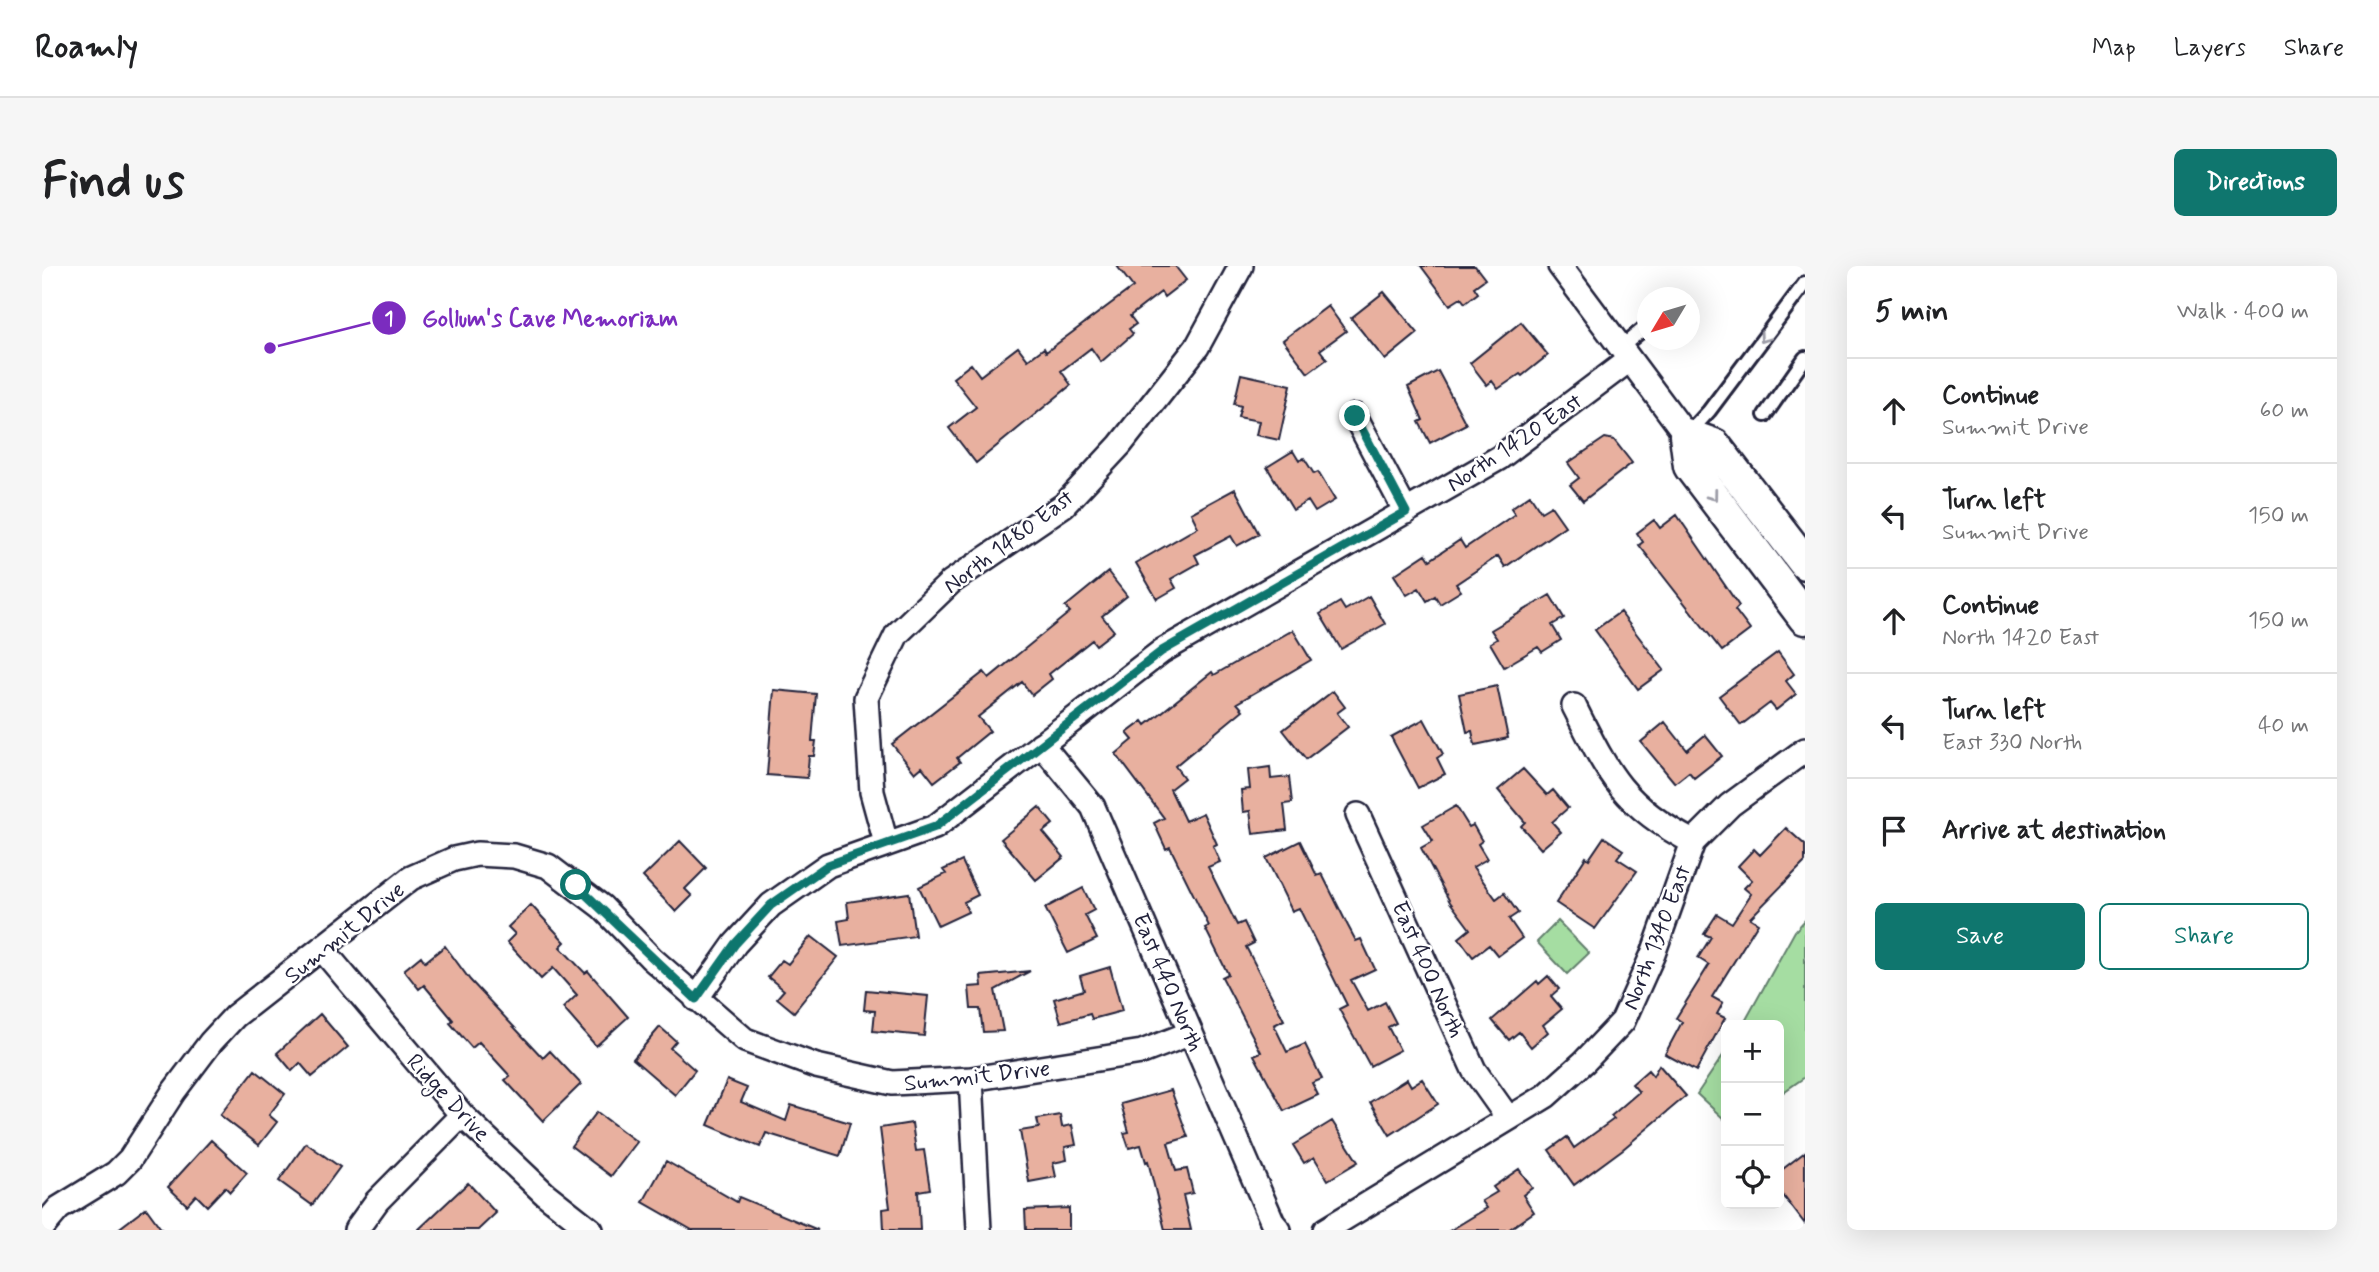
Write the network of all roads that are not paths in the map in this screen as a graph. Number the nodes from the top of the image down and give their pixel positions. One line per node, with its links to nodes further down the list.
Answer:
1 (1241, 266): 18 (street, North 1480 East)
2 (1560, 266): 5 (street)
3 (1805, 284): 9 (lane, one-way to 9)
4 (1637, 339): 5 (lane)
5 (1625, 354): 9 (street); 10 (street, North 1420 East)
6 (1805, 358): 7 (lane)
7 (1765, 415)
8 (1355, 416): 10 (street)
9 (1686, 435): 11 (street); 12 (street, one-way to 12)
10 (1406, 512): 14 (street, North 1420 East)
11 (1805, 564)
12 (1805, 618)
13 (1574, 706): 17 (street)
14 (1041, 744): 18 (street); 21 (street, East 440 North)
15 (1805, 750): 17 (street, North 1340 East)
16 (1359, 815): 24 (street, East 400 North)
17 (1693, 842): 24 (street, North 1340 East)
18 (886, 844): 20 (street)
19 (322, 949): 20 (street, Summit Drive); 23 (street, Ridge Drive); 25 (street, Summit Drive)
20 (696, 999): 22 (street, Summit Drive)
21 (1191, 1033): 22 (street, Summit Drive); 29 (street, East 440 North)
22 (971, 1080): 28 (street)
23 (462, 1115): 26 (street); 27 (street, Ridge Drive)
24 (1508, 1118): 30 (street, North 1340 East)
25 (42, 1228)
26 (356, 1230)
27 (592, 1230)
28 (979, 1230)
29 (1279, 1230)
30 (1325, 1230)

